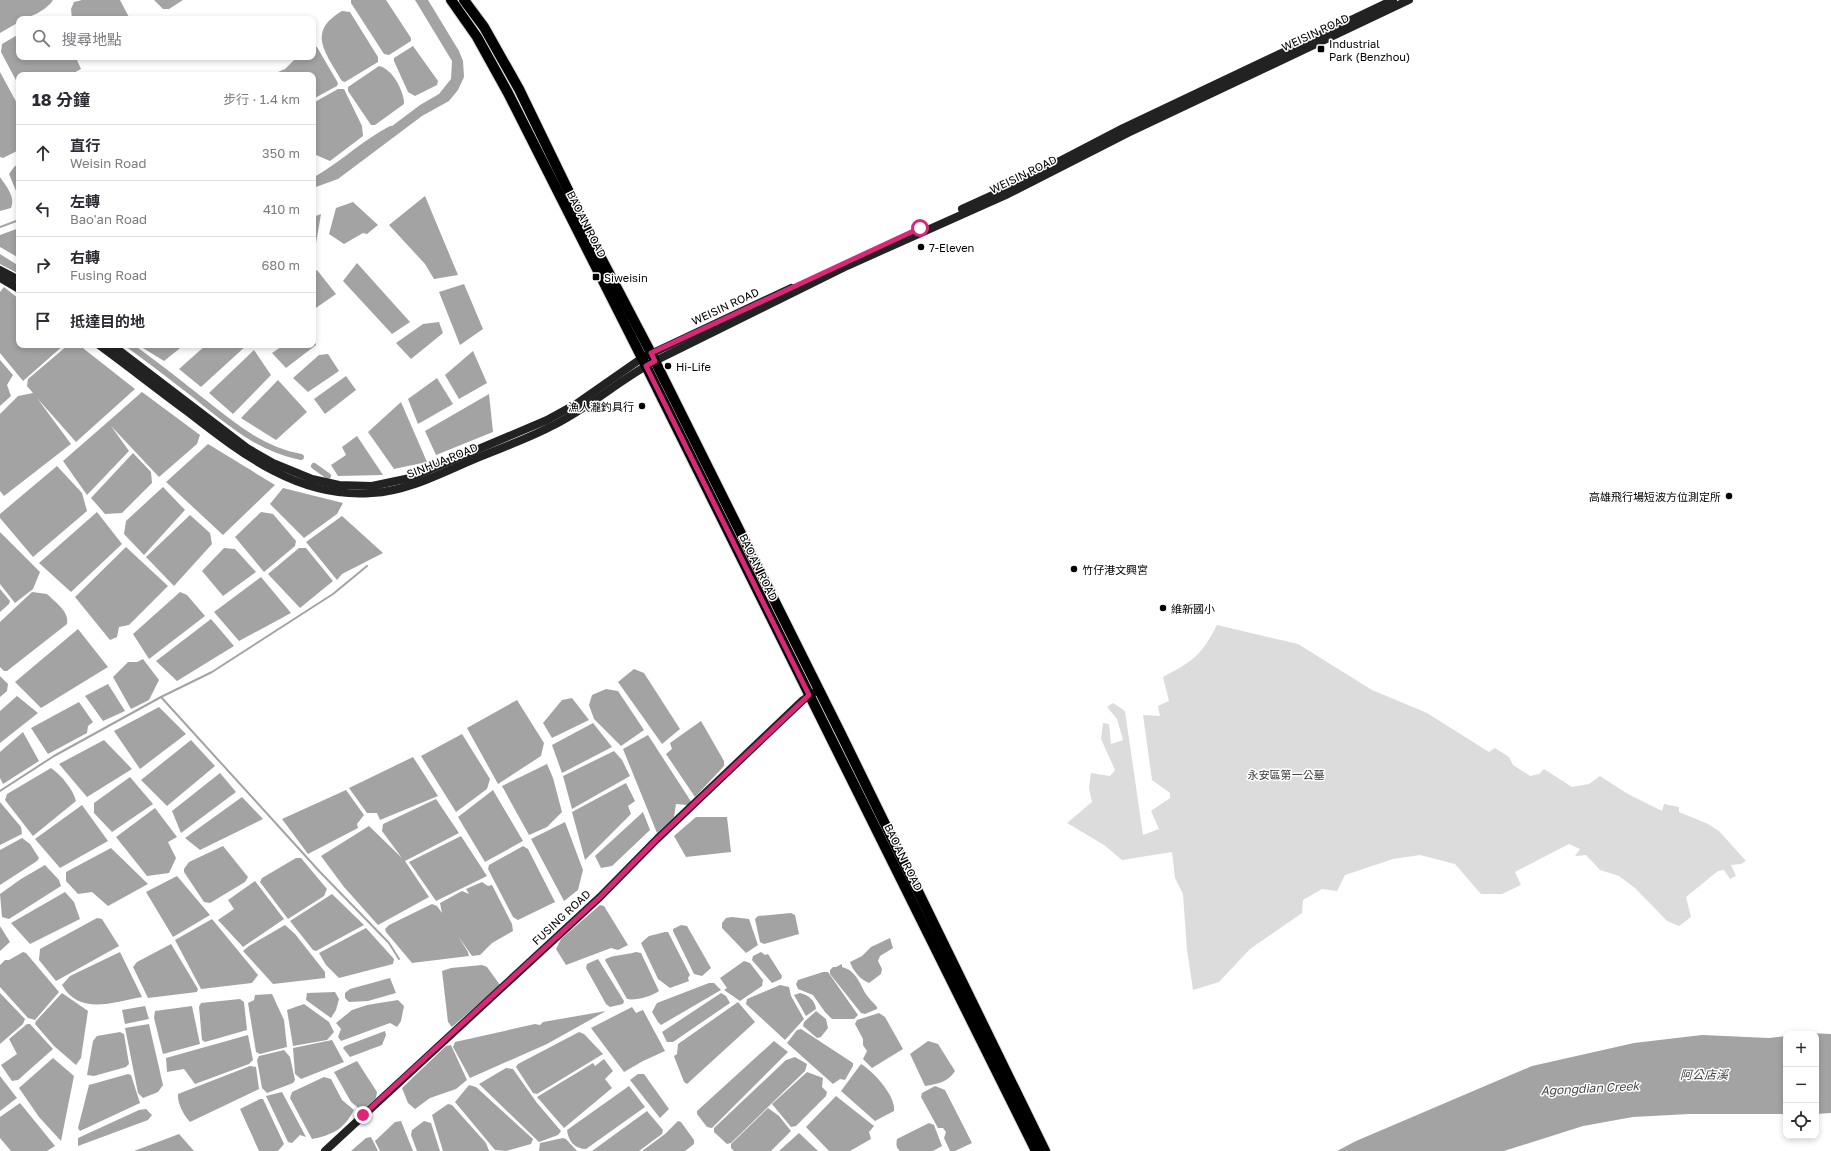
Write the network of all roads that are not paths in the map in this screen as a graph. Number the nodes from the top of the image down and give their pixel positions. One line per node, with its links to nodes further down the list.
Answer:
1 (451, 0): 11 (main road, BAO'AN ROAD)
2 (464, 0): 11 (main road, BAO'AN ROAD)
3 (1393, 0): 11 (street, WEISIN ROAD)
4 (1408, 0): 11 (street, WEISIN ROAD)
5 (0, 270): 7 (street)
6 (0, 278): 8 (street)
7 (16, 278)
8 (16, 287)
9 (103, 348): 11 (street, SINHUA ROAD)
10 (116, 348): 11 (street, SINHUA ROAD)
11 (649, 360): 12 (main road, BAO'AN ROAD); 13 (main road, BAO'AN ROAD)
12 (819, 690): 13 (street, FUSING ROAD); 16 (main road, BAO'AN ROAD)
13 (809, 695): 14 (street, FUSING ROAD); 15 (main road, BAO'AN ROAD)
14 (325, 1151)
15 (1036, 1151)
16 (1045, 1151)

